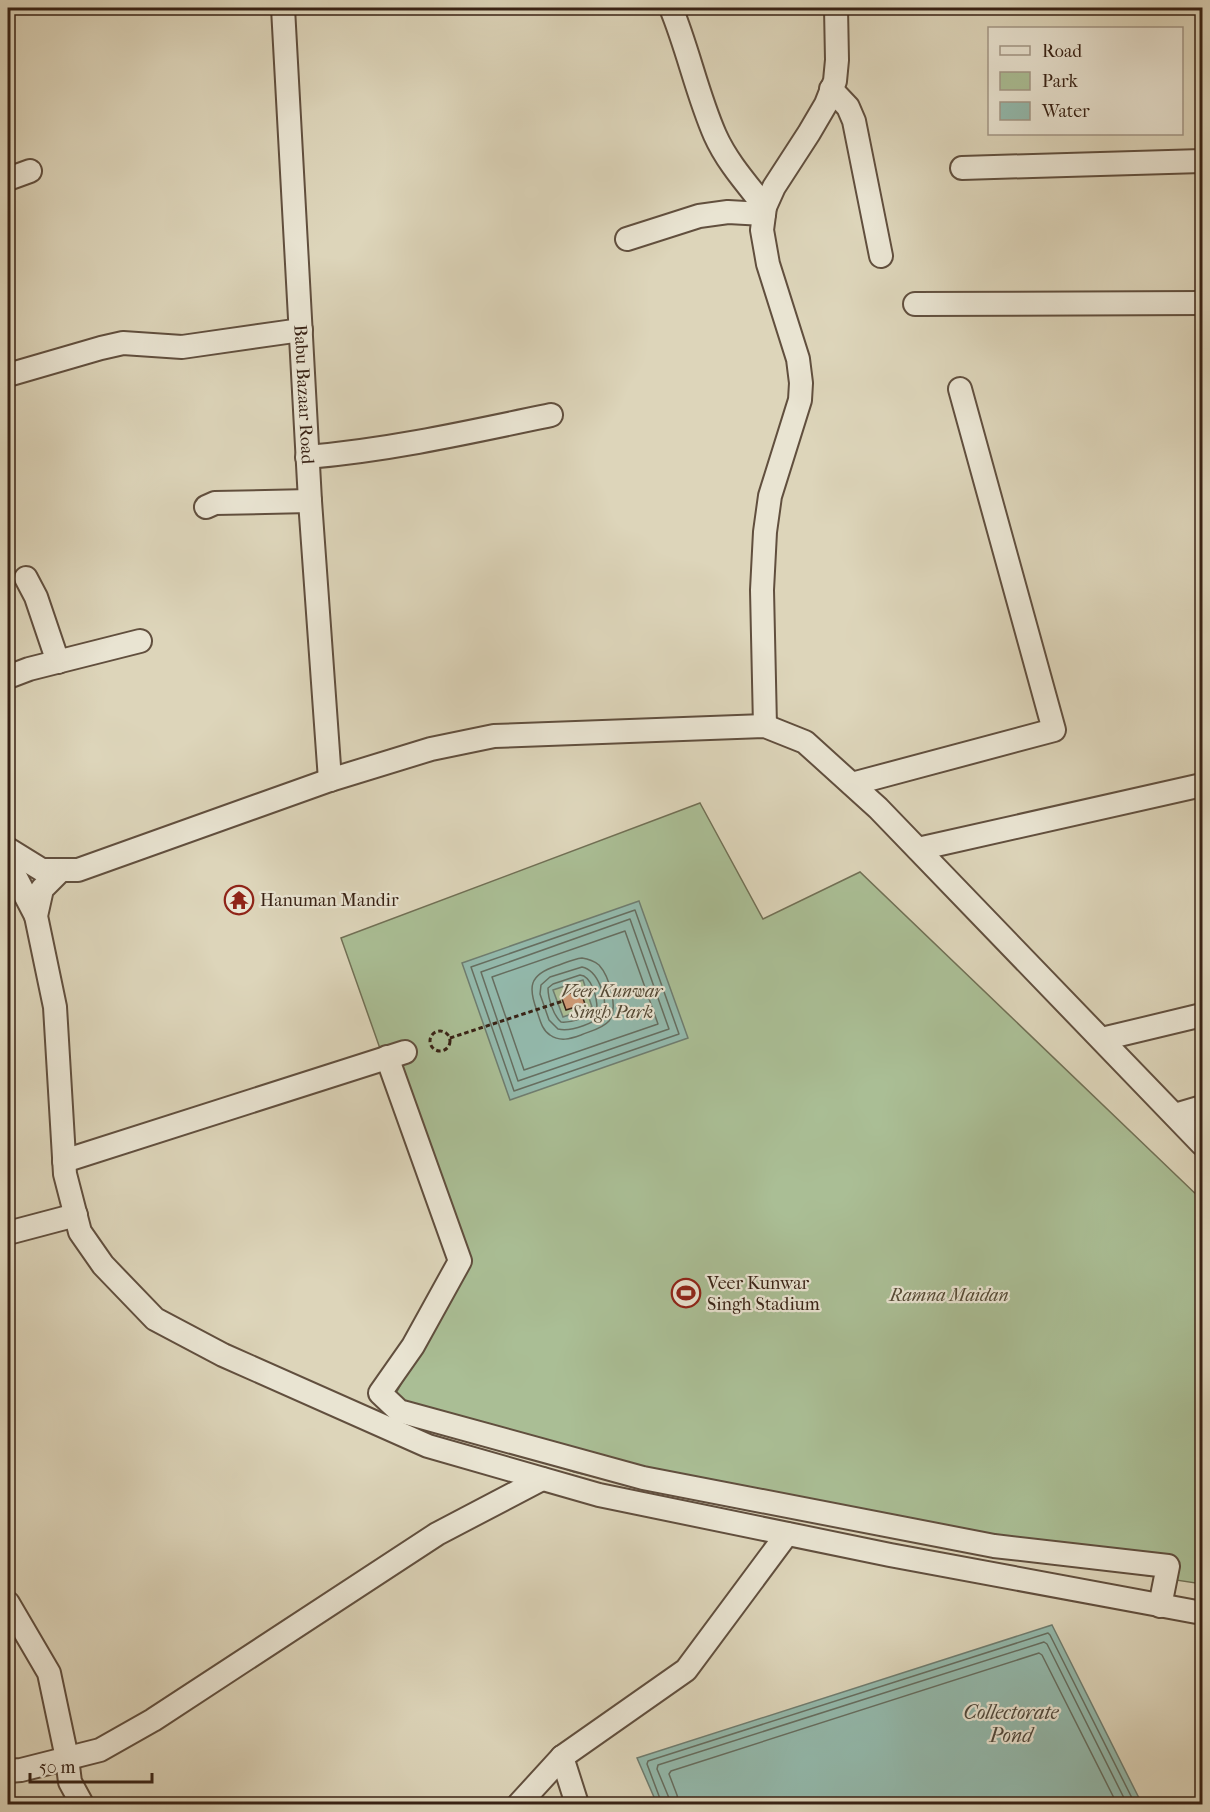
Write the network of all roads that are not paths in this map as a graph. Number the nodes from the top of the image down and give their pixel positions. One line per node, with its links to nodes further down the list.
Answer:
1 (283, 8): 14 (street, Babu Bazaar Road)
2 (671, 8): 9 (street)
3 (836, 8): 4 (street)
4 (831, 89): 9 (street); 11 (street)
5 (1203, 161): 6 (street)
6 (962, 168)
7 (30, 171): 8 (street)
8 (8, 179)
9 (765, 210): 10 (street); 25 (street)
10 (627, 239)
11 (881, 255)
12 (1203, 303): 13 (street)
13 (915, 304)
14 (301, 330): 15 (street); 18 (street, Babu Bazaar Road)
15 (8, 375)
16 (960, 389): 27 (street)
17 (551, 416): 18 (street)
18 (307, 458): 19 (street, Babu Bazaar Road)
19 (310, 501): 20 (street); 26 (street, Babu Bazaar Road)
20 (206, 507)
21 (26, 578): 23 (street)
22 (140, 641): 23 (street)
23 (58, 662): 24 (street)
24 (8, 677)
25 (765, 726): 26 (street); 27 (street)
26 (330, 780): 32 (street)
27 (852, 784): 30 (street)
28 (1203, 785): 30 (street)
29 (8, 849): 32 (street)
30 (918, 849): 35 (street)
31 (8, 862): 33 (street)
32 (61, 870): 33 (street)
33 (36, 916): 39 (street)
34 (1203, 1016): 35 (street)
35 (1102, 1039): 37 (street)
36 (1203, 1107): 37 (street)
37 (1175, 1115): 38 (street)
38 (1203, 1144)
39 (64, 1161): 40 (street); 45 (street)
40 (76, 1215): 41 (street); 42 (street)
41 (8, 1233)
42 (542, 1479): 43 (street); 48 (street)
43 (787, 1534): 45 (street); 47 (street)
44 (8, 1604): 48 (street)
45 (1160, 1606): 46 (street)
46 (1203, 1613)
47 (562, 1757): 53 (street); 54 (street)
48 (67, 1758): 49 (street); 50 (street)
49 (8, 1772)
50 (70, 1782): 51 (street); 52 (street)
51 (60, 1804)
52 (82, 1804)
53 (519, 1804)
54 (577, 1804)

